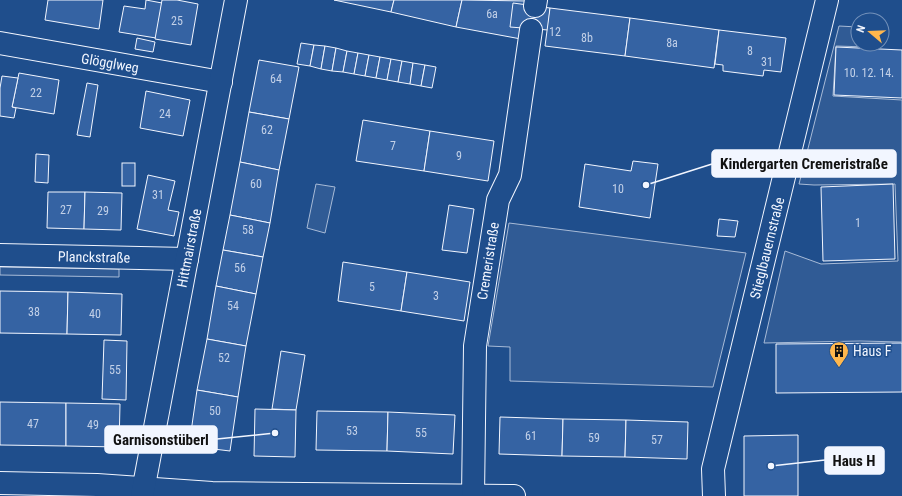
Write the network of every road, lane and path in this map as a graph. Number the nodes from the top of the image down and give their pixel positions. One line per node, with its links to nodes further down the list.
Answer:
1 (236, 0): 5 (street, Hittmairstraße)
2 (827, 0): 12 (street, Stieglbauernstraße)
3 (531, 30): 10 (street, Cremeristraße)
4 (0, 43): 5 (street, Glögglweg)
5 (221, 82): 7 (street, Hittmairstraße)
6 (0, 255): 7 (street, Planckstraße)
7 (187, 259): 9 (street, Hittmairstraße)
8 (0, 483): 9 (street)
9 (142, 492): 10 (street)
10 (474, 496): 11 (street)
11 (514, 496)
12 (714, 496)

